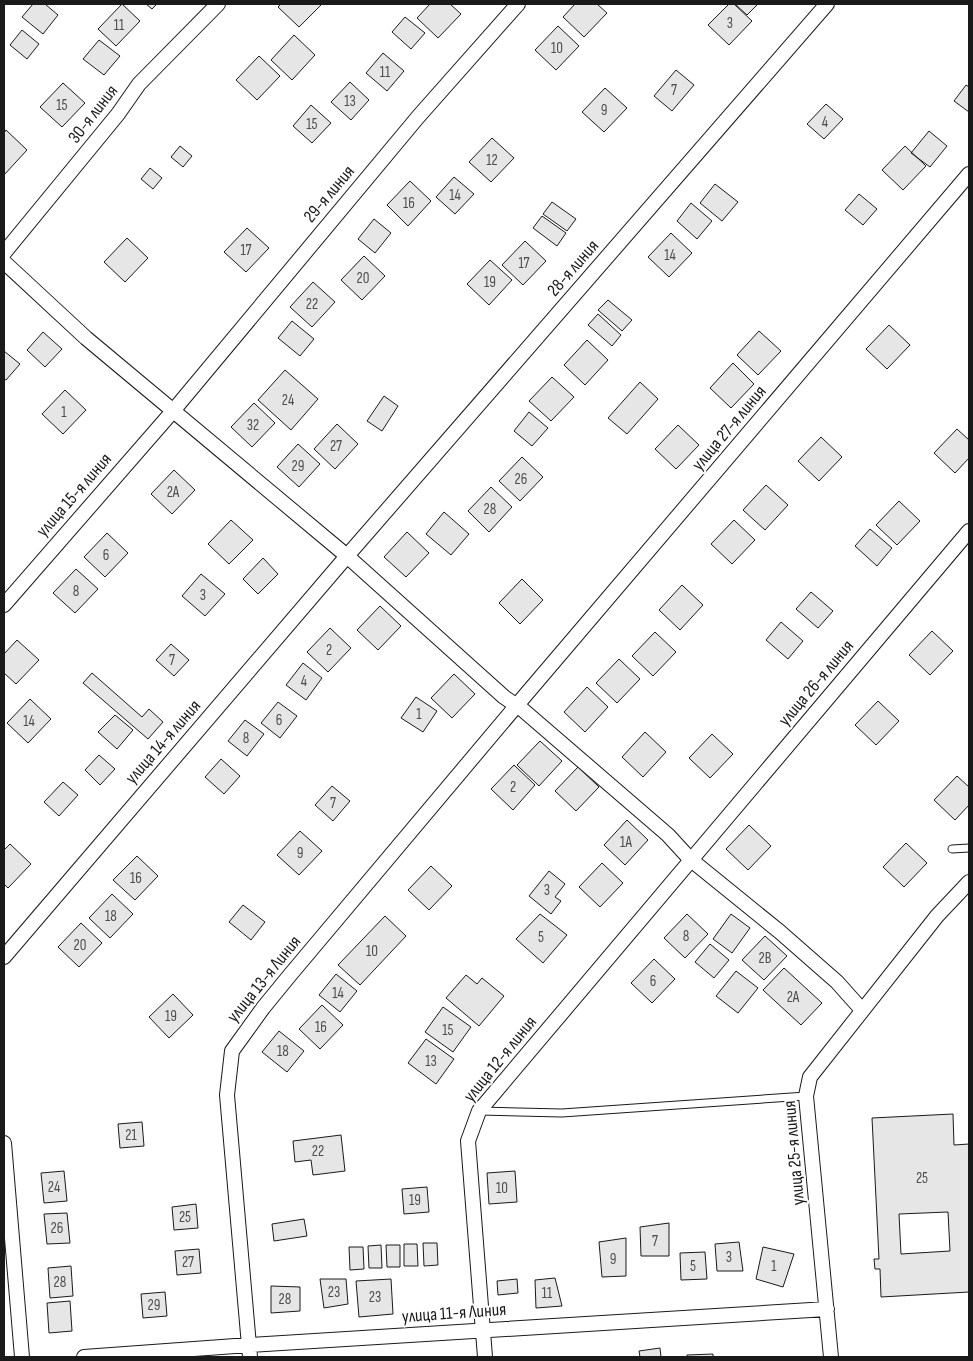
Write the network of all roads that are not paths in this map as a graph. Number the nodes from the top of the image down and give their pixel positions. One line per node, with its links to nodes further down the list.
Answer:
1 (218, 4): 5 (street, 30-я линия)
2 (518, 4): 7 (street, 29-я линия)
3 (827, 4): 9 (street, 28-я линия)
4 (969, 174): 11 (street, улица 27-я линия)
5 (4, 253)
6 (4, 262): 7 (street)
7 (173, 411): 9 (street); 10 (street, улица 15-я линия)
8 (969, 531): 14 (street, улица 26-я линия)
9 (348, 556): 11 (street); 16 (street, улица 14-я линия)
10 (4, 604)
11 (517, 705): 14 (street); 23 (street, улица 13-я Линия)
12 (969, 848): 13 (lane)
13 (952, 849)
14 (690, 859): 17 (street); 19 (street, улица 12-я линия)
15 (969, 882): 17 (street, улица 25-я линия)
16 (5, 954)
17 (862, 1010): 18 (street, улица 25-я линия)
18 (806, 1096): 19 (lane); 21 (street, улица 25-я линия)
19 (479, 1112): 22 (street, улица 12-я линия)
20 (4, 1142): 24 (street)
21 (827, 1309): 22 (street, улица 11-я Линия); 27 (street, улица 25-я линия)
22 (482, 1330): 23 (street, улица 11-я Линия); 26 (street, улица 12-я линия)
23 (249, 1351): 25 (street, улица 11-я Линия)
24 (22, 1357)
25 (84, 1357)
26 (485, 1357)
27 (831, 1357)

